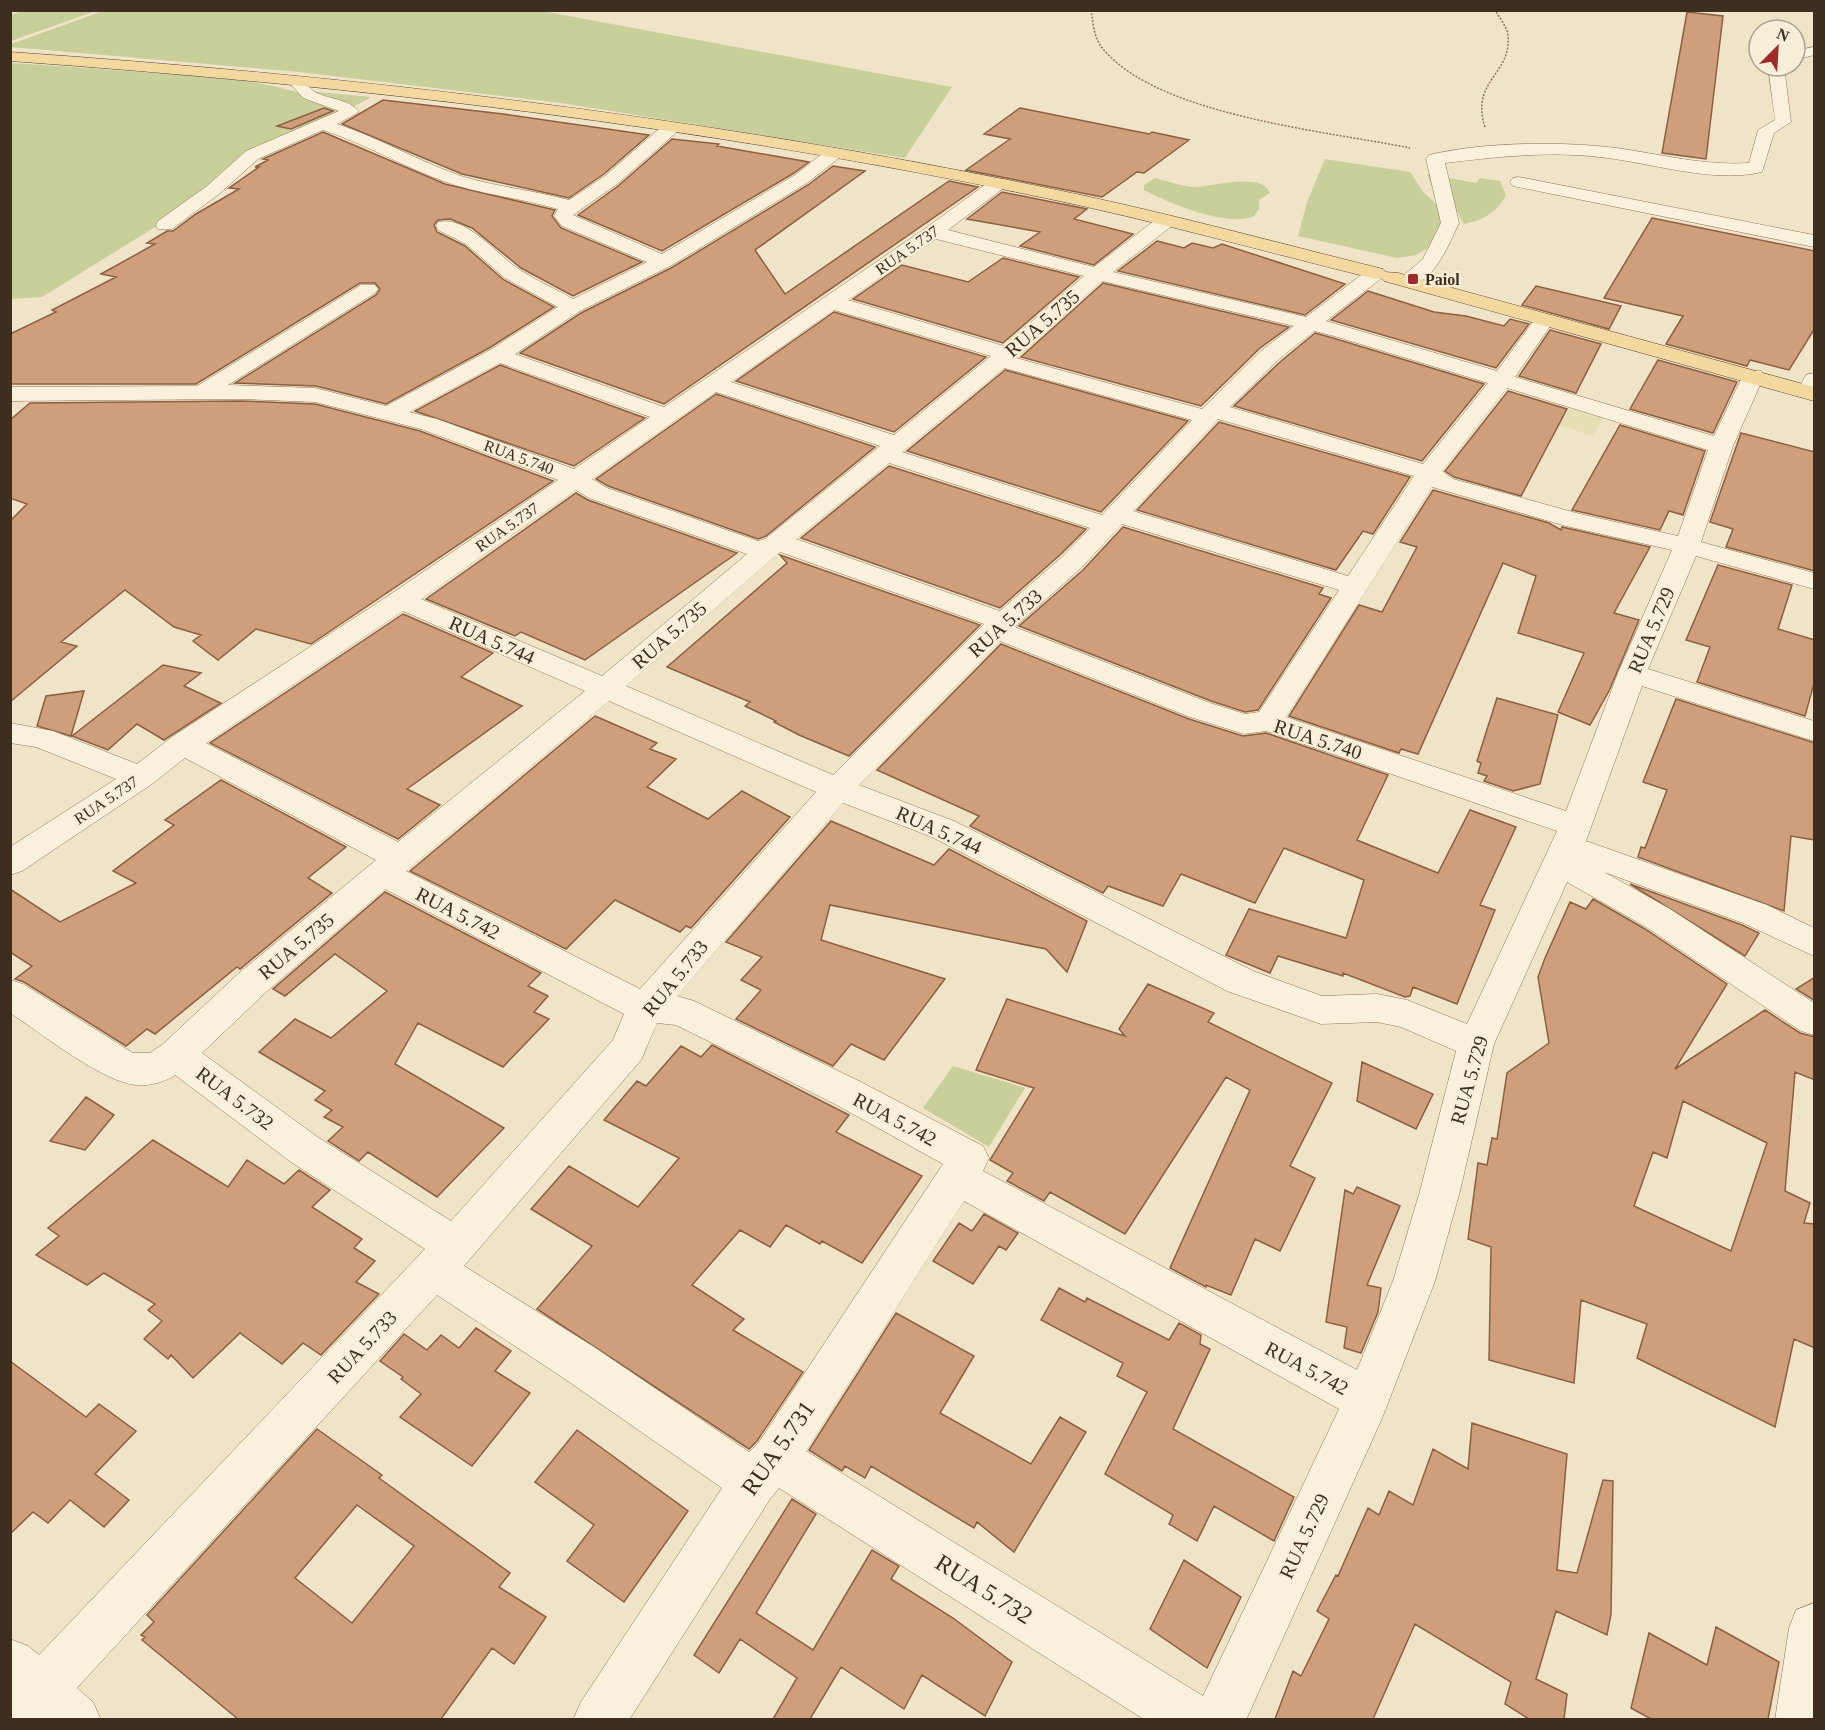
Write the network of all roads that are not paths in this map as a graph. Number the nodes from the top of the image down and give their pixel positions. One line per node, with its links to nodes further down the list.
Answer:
1 (10, 57): 3 (main road)
2 (1778, 78): 17 (street, RUA 5.733)
3 (296, 81): 4 (street); 5 (main road)
4 (322, 125): 9 (street); 11 (street)
5 (672, 127): 6 (main road); 9 (street)
6 (833, 154): 8 (main road); 15 (street)
7 (1519, 182): 14 (street)
8 (999, 183): 10 (main road); 13 (street, RUA 5.737)
9 (573, 207): 15 (street)
10 (1166, 221): 16 (street, RUA 5.735); 17 (main road)
11 (165, 225)
12 (445, 226): 20 (street)
13 (933, 232): 16 (street); 19 (street, RUA 5.737)
14 (1815, 242)
15 (663, 262): 20 (street)
16 (1098, 274): 22 (street); 24 (street, RUA 5.735)
17 (1391, 277): 21 (main road); 22 (street, RUA 5.733)
18 (368, 289): 29 (street)
19 (831, 302): 24 (street); 27 (street, RUA 5.737)
20 (573, 307): 23 (street)
21 (1545, 318): 25 (main road); 26 (street)
22 (1308, 323): 26 (street); 32 (street, RUA 5.733)
23 (498, 355): 31 (street); 33 (street)
24 (1003, 357): 32 (street); 35 (street, RUA 5.735)
25 (1753, 376): 28 (main road); 34 (street, RUA 5.729)
26 (1501, 381): 34 (street); 36 (street)
27 (714, 384): 33 (street, RUA 5.737); 35 (street)
28 (1812, 389)
29 (202, 392): 30 (street, RUA 5.740); 31 (street, RUA 5.740)
30 (10, 394)
31 (390, 413): 37 (street, RUA 5.740)
32 (1210, 414): 36 (street); 38 (street, RUA 5.733)
33 (667, 416): 37 (street, RUA 5.737)
34 (1721, 446): 40 (street, RUA 5.729)
35 (892, 449): 38 (street); 39 (street, RUA 5.735)
36 (1428, 473): 40 (street); 42 (street)
37 (576, 479): 39 (street, RUA 5.740); 43 (street, RUA 5.737)
38 (1112, 519): 42 (street); 44 (street, RUA 5.733)
39 (774, 544): 44 (street, RUA 5.740); 46 (street, RUA 5.735)
40 (1687, 546): 41 (street); 45 (street, RUA 5.729)
41 (1815, 581)
42 (1356, 587): 47 (street)
43 (401, 600): 46 (street, RUA 5.744); 50 (street, RUA 5.737)
44 (1000, 626): 47 (street, RUA 5.740); 52 (street, RUA 5.733)
45 (1632, 673): 48 (street); 53 (street, RUA 5.729)
46 (604, 690): 52 (street, RUA 5.744); 55 (street, RUA 5.735)
47 (1268, 721): 53 (street, RUA 5.740)
48 (1815, 731)
49 (10, 733): 51 (street)
50 (183, 744): 51 (street, RUA 5.737); 55 (street, RUA 5.742)
51 (141, 777): 54 (street, RUA 5.737)
52 (837, 789): 58 (street, RUA 5.733); 60 (street, RUA 5.744)
53 (1567, 845): 56 (street, RUA 5.740); 59 (street); 60 (street, RUA 5.729)
54 (10, 863)
55 (391, 866): 58 (street, RUA 5.742); 61 (street, RUA 5.735)
56 (1815, 943)
57 (10, 994): 61 (street, RUA 5.732)
58 (645, 1008): 62 (street, RUA 5.742); 63 (street, RUA 5.733)
59 (1815, 1021)
60 (1476, 1044): 64 (street, RUA 5.729)
61 (176, 1054): 63 (street, RUA 5.732)
62 (957, 1177): 64 (street, RUA 5.742); 65 (street, RUA 5.731)
63 (444, 1258): 65 (street, RUA 5.732); 67 (street, RUA 5.733)
64 (1367, 1400): 70 (street, RUA 5.729)
65 (764, 1470): 68 (street, RUA 5.731); 69 (street, RUA 5.732)
66 (1815, 1628): 71 (street)
67 (34, 1698)
68 (599, 1719)
69 (1193, 1719)
70 (1219, 1719)
71 (1801, 1719)

